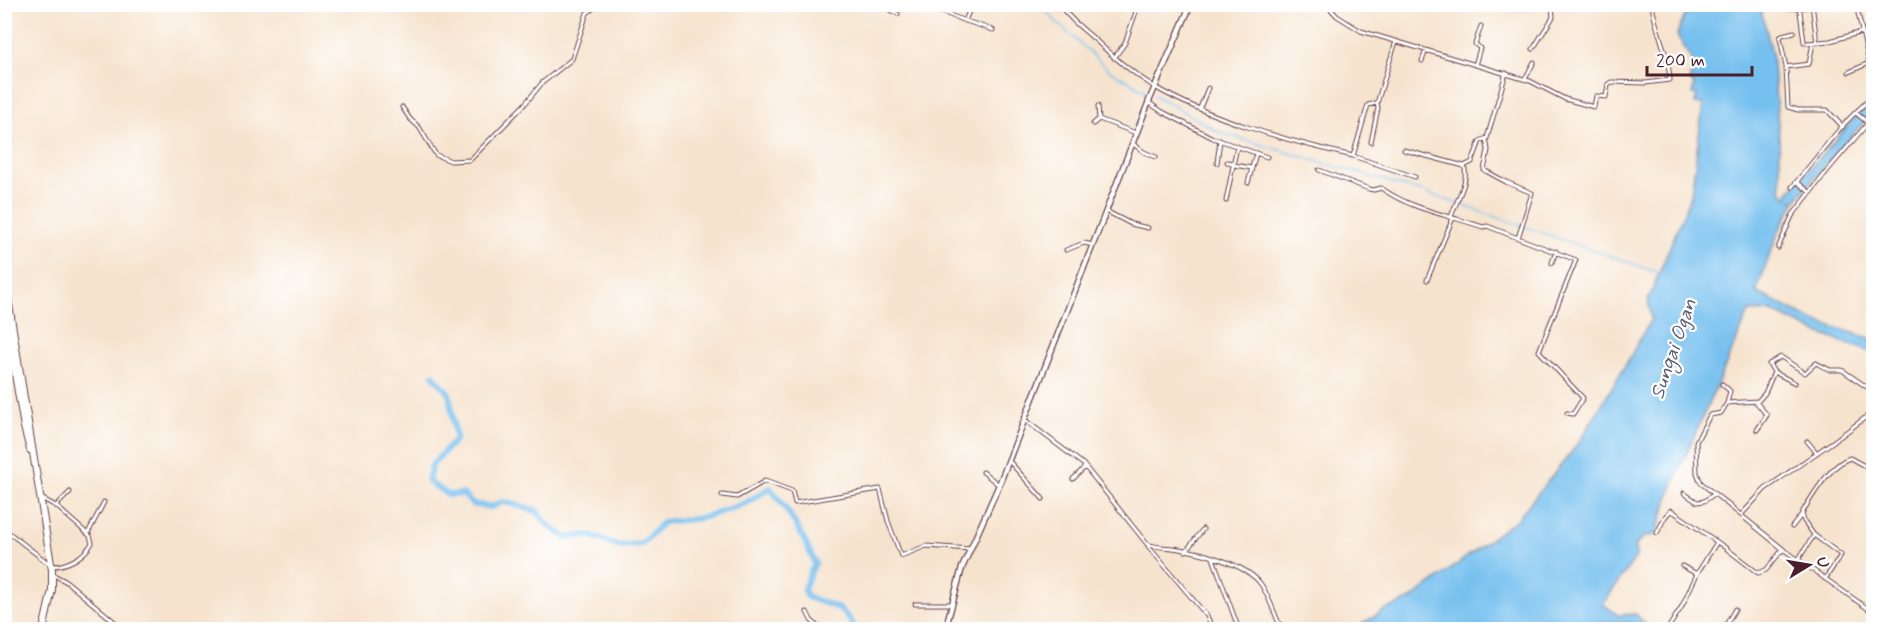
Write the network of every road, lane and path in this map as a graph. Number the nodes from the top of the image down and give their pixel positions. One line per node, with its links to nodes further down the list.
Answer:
1 (600, 4): 41 (street)
2 (879, 4): 16 (street)
3 (946, 4): 17 (street)
4 (972, 4): 17 (street)
5 (1059, 4): 26 (street)
6 (1191, 4): 36 (street)
7 (1326, 4): 22 (street)
8 (1552, 4): 25 (street)
9 (1652, 4): 35 (street)
10 (1823, 4): 13 (street)
11 (1856, 4): 21 (street)
12 (1799, 6): 13 (street); 14 (street); 23 (street)
13 (1813, 6): 23 (street)
14 (1772, 8)
15 (1136, 12): 26 (street)
16 (898, 14)
17 (965, 21): 19 (street)
18 (1481, 27): 30 (street)
19 (993, 30)
20 (1794, 32): 31 (street)
21 (1862, 32): 23 (street); 29 (street)
22 (1396, 41): 24 (street); 40 (street)
23 (1815, 43): 31 (street)
24 (1426, 50): 27 (street); 30 (street)
25 (1533, 50)
26 (1114, 58): 36 (street)
27 (1422, 61)
28 (1534, 62): 35 (street)
29 (1869, 63): 32 (street); 34 (street)
30 (1475, 65): 33 (street)
31 (1786, 67): 49 (street)
32 (1849, 72)
33 (1506, 73): 35 (street); 52 (street)
34 (1874, 75)
35 (1525, 80)
36 (1154, 88): 39 (street); 43 (street)
37 (1208, 88): 43 (street)
38 (1874, 96): 44 (street)
39 (1148, 102): 50 (street); 51 (street)
40 (1377, 103): 53 (street); 58 (street)
41 (402, 106)
42 (1098, 106): 45 (street)
43 (1200, 108): 58 (street)
44 (1856, 114): 46 (street); 49 (street)
45 (1099, 119): 47 (street); 50 (street)
46 (1867, 122): 48 (street); 71 (street)
47 (1093, 124)
48 (1874, 124)
49 (1843, 127): 68 (street)
50 (1136, 133): 54 (street)
51 (1220, 140): 55 (street); 62 (street)
52 (1486, 140): 64 (street); 76 (street)
53 (1371, 142)
54 (1132, 143): 59 (street); 73 (street)
55 (1237, 146): 57 (street); 63 (street)
56 (1404, 150): 64 (street)
57 (1256, 153): 60 (street); 65 (street)
58 (1353, 156): 67 (street)
59 (1156, 157)
60 (1267, 157)
61 (1227, 162): 63 (street)
62 (1217, 163)
63 (1234, 164): 65 (street); 72 (street)
64 (1464, 166): 74 (street)
65 (1252, 168): 69 (street)
66 (1319, 170): 74 (street)
67 (1415, 177)
68 (1797, 182): 70 (street); 71 (street)
69 (1248, 183)
70 (1792, 187)
71 (1811, 192): 78 (street)
72 (1226, 201)
73 (1106, 211): 75 (street); 77 (street)
74 (1452, 216): 76 (street); 83 (street)
75 (1148, 228)
76 (1519, 236): 80 (street)
77 (1093, 244): 79 (street); 93 (street)
78 (1778, 248)
79 (1066, 250)
80 (1556, 251): 81 (street); 92 (street)
81 (1552, 263)
82 (4, 274): 98 (highway)
83 (1427, 280)
84 (4, 309): 98 (highway)
85 (1774, 372): 86 (street); 88 (street); 89 (street)
86 (1795, 382)
87 (1722, 384): 90 (street)
88 (1874, 392)
89 (1756, 402): 90 (street); 94 (street)
90 (1727, 403): 107 (street)
91 (1874, 411): 96 (street)
92 (1567, 413)
93 (1025, 420): 97 (street); 99 (street)
94 (1757, 430)
95 (1807, 441): 96 (street)
96 (1817, 453): 113 (street)
97 (1009, 461): 103 (street); 109 (street)
98 (36, 467): 108 (highway)
99 (1085, 467): 102 (street); 121 (street)
100 (1874, 471): 112 (street)
101 (983, 472): 103 (street)
102 (1073, 479)
103 (999, 485): 122 (street)
104 (70, 492): 111 (street)
105 (1684, 494): 107 (street)
106 (722, 495): 122 (street)
107 (1713, 495): 113 (street)
108 (41, 498): 111 (street); 128 (highway)
109 (1043, 500)
110 (104, 502): 118 (street)
111 (56, 506): 118 (street)
112 (1802, 514): 114 (street); 119 (street)
113 (1741, 516): 123 (street)
114 (1792, 527)
115 (4, 529): 128 (street)
116 (1203, 530): 124 (street)
117 (1657, 532): 120 (street)
118 (88, 533): 128 (street)
119 (1814, 536): 126 (street); 131 (street)
120 (1717, 542): 123 (street); 130 (street)
121 (1147, 544): 124 (street); 143 (street)
122 (970, 549): 133 (street)
123 (1783, 549): 126 (street)
124 (1186, 550): 125 (street)
125 (1213, 558): 144 (street); 145 (street)
126 (1798, 560): 131 (street)
127 (1682, 566): 130 (street)
128 (52, 567): 129 (highway)
129 (52, 574): 137 (street); 139 (highway)
130 (1697, 574): 146 (street)
131 (1825, 579): 136 (street)
132 (915, 604): 133 (street)
133 (952, 604): 142 (street)
134 (1735, 609): 147 (street)
135 (807, 612): 140 (street)
136 (1874, 613)
137 (116, 623)
138 (928, 628): 141 (street)
139 (43, 630)
140 (821, 630)
141 (935, 630)
142 (945, 630)
143 (1206, 630)
144 (1239, 630)
145 (1282, 630)
146 (1670, 630)
147 (1723, 630)

